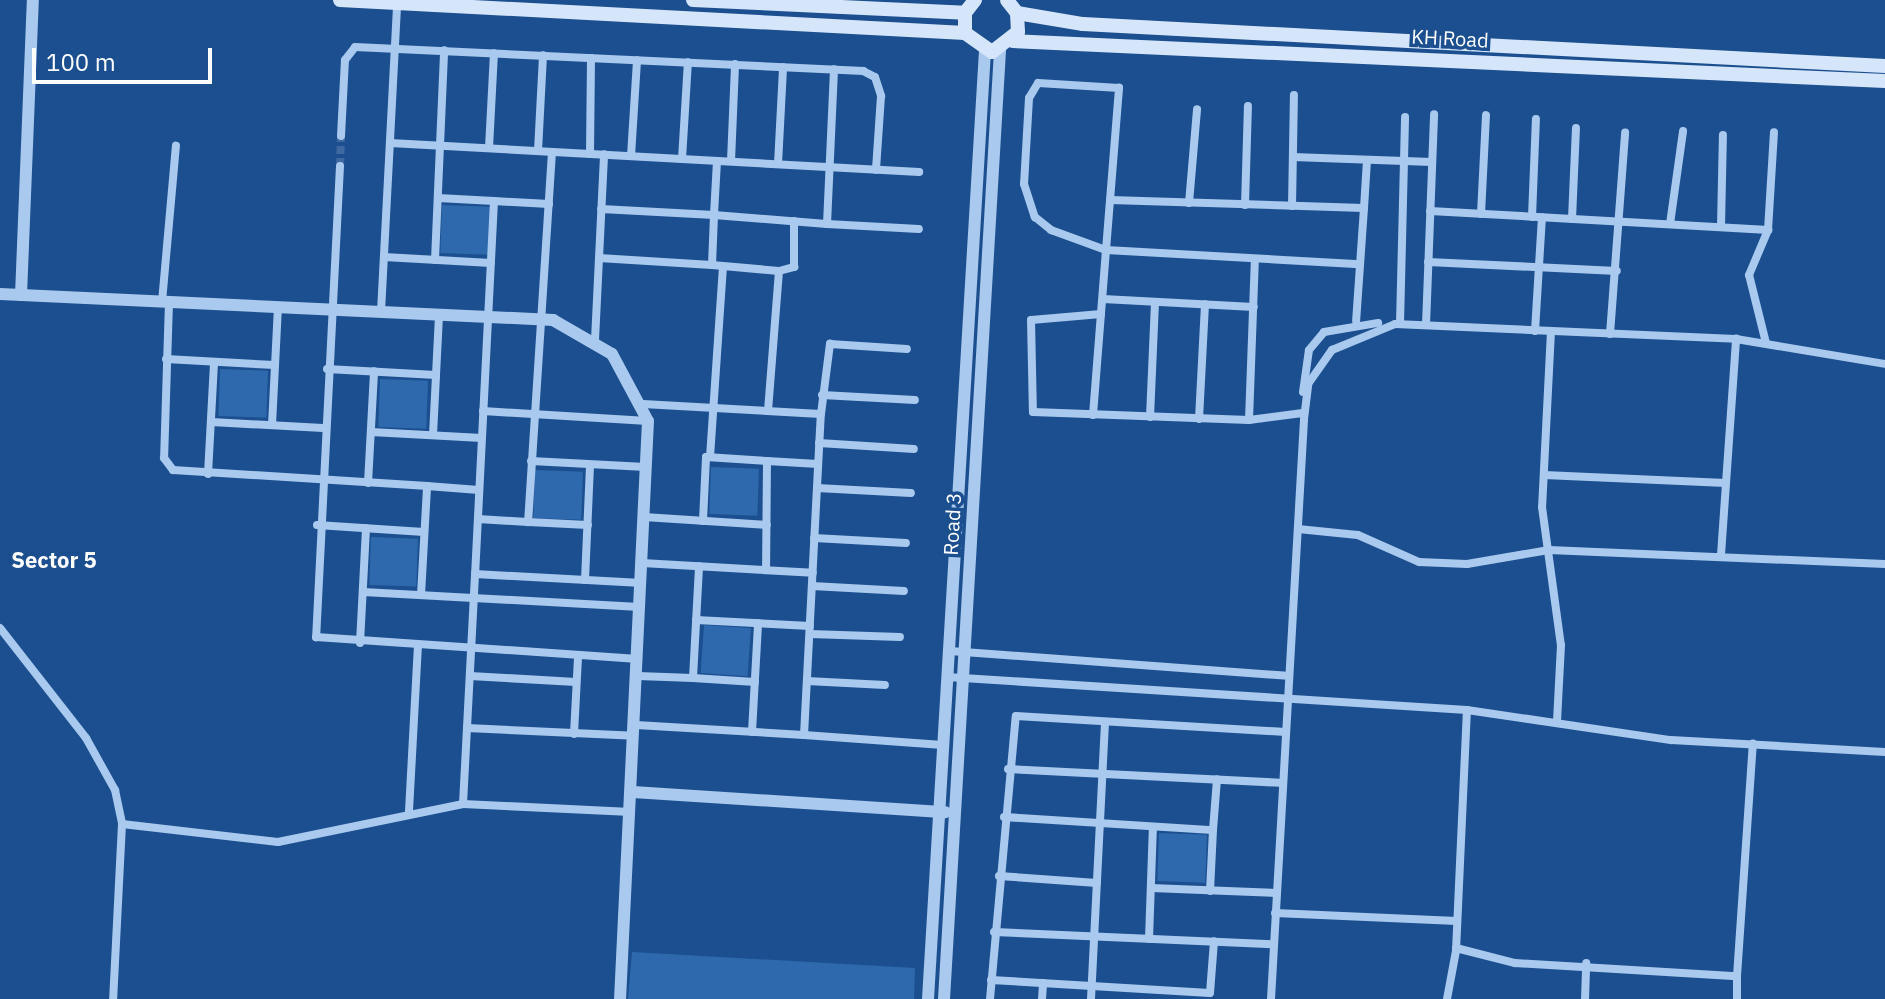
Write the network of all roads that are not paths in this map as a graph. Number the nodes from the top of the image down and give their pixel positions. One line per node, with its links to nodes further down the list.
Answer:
1 (33, 0): 93 (street)
2 (340, 0): 5 (main road)
3 (693, 0): 7 (main road)
4 (975, 0): 7 (main road)
5 (397, 3): 8 (main road); 10 (street)
6 (1013, 5): 9 (main road); 19 (main road, KH Road)
7 (965, 13): 8 (main road)
8 (965, 33): 12 (main road)
9 (1013, 41): 12 (main road); 22 (main road, KH Road)
10 (394, 49): 11 (street); 35 (street); 36 (street)
11 (444, 50): 13 (street); 37 (street)
12 (992, 50): 196 (street, Road 3); 197 (street, Road 3)
13 (494, 53): 14 (street); 39 (street)
14 (543, 55): 15 (street); 40 (street)
15 (591, 58): 16 (street); 42 (street)
16 (637, 60): 17 (street); 44 (street)
17 (688, 62): 18 (street); 46 (street)
18 (735, 64): 20 (street); 49 (street)
19 (1885, 66)
20 (783, 67): 21 (street); 52 (street)
21 (834, 69): 54 (street); 55 (street)
22 (1885, 81)
23 (1294, 95): 45 (street)
24 (1248, 106): 62 (street)
25 (1197, 109): 60 (street)
26 (1434, 114): 51 (street)
27 (1486, 115): 67 (street)
28 (1405, 117): 50 (street)
29 (1536, 119): 69 (street)
30 (1576, 128): 71 (street)
31 (1683, 131): 75 (street)
32 (1774, 132): 78 (street)
33 (1625, 133): 73 (street)
34 (1723, 135): 76 (street)
35 (341, 136)
36 (390, 143): 37 (street); 80 (street)
37 (441, 145): 39 (street); 57 (street)
38 (176, 146): 95 (street)
39 (489, 148): 40 (street)
40 (538, 151): 41 (street)
41 (552, 152): 42 (street); 61 (street)
42 (590, 154): 43 (street)
43 (604, 154): 44 (street); 65 (street)
44 (631, 156): 46 (street)
45 (1293, 157): 47 (street); 63 (street)
46 (682, 159): 48 (street)
47 (1367, 160): 50 (street); 64 (street)
48 (717, 161): 49 (street); 68 (street)
49 (731, 161): 52 (street)
50 (1405, 161): 51 (street); 107 (street)
51 (1432, 162): 66 (street)
52 (778, 164): 54 (street)
53 (340, 166): 100 (street)
54 (829, 167): 55 (street); 74 (street)
55 (876, 170): 56 (street)
56 (919, 172)
57 (438, 198): 59 (street); 83 (street)
58 (1110, 200): 60 (street); 79 (street); 79 (street)
59 (494, 201): 61 (street); 85 (street)
60 (1189, 203): 62 (street)
61 (549, 204): 105 (street)
62 (1245, 205): 63 (street)
63 (1292, 206): 64 (street)
64 (1364, 208): 86 (street)
65 (601, 209): 68 (street); 81 (street)
66 (1430, 211): 67 (street); 84 (street)
67 (1481, 214): 69 (street)
68 (714, 215): 72 (street); 87 (street)
69 (1532, 217): 70 (street)
70 (1542, 217): 71 (street); 89 (street)
71 (1572, 219): 73 (street)
72 (794, 221): 74 (street); 90 (street)
73 (1621, 222): 75 (street); 91 (street)
74 (827, 224): 77 (street)
75 (1670, 224): 76 (street)
76 (1721, 227): 78 (street)
77 (919, 229)
78 (1768, 230): 114 (street)
79 (1106, 250): 82 (street); 94 (street)
80 (384, 257): 83 (street); 101 (street)
81 (599, 258): 87 (street); 113 (street)
82 (1255, 259): 86 (street); 99 (street)
83 (435, 260): 85 (street)
84 (1428, 262): 89 (street); 108 (street)
85 (491, 263): 104 (street)
86 (1360, 264): 106 (street)
87 (712, 265): 88 (street)
88 (723, 266): 90 (street); 126 (street)
89 (1539, 267): 91 (street); 109 (street)
90 (779, 271): 128 (street)
91 (1617, 271): 111 (street)
92 (0, 295): 93 (street)
93 (21, 295): 95 (street)
94 (1103, 299): 96 (street); 102 (street)
95 (166, 302): 98 (street); 116 (street)
96 (1155, 302): 97 (street); 132 (street)
97 (1205, 304): 99 (street); 133 (street)
98 (278, 307): 100 (street); 119 (street)
99 (1254, 307): 135 (street)
100 (331, 310): 101 (street); 120 (street)
101 (381, 312): 103 (street)
102 (1101, 314): 131 (street); 131 (street)
103 (439, 315): 104 (street); 122 (street)
104 (488, 317): 105 (street); 127 (street)
105 (542, 320): 113 (street); 129 (street)
106 (1356, 321): 107 (street); 134 (street)
107 (1398, 324): 108 (street); 134 (street)
108 (1426, 325): 109 (street)
109 (1535, 331): 110 (street)
110 (1551, 331): 111 (street); 152 (street)
111 (1610, 334): 112 (street)
112 (1736, 339): 114 (street); 155 (street)
113 (595, 340): 125 (street)
114 (1766, 343): 118 (street)
115 (907, 349): 123 (street)
116 (166, 359): 117 (street); 151 (street)
117 (214, 362): 119 (street); 137 (street)
118 (1885, 364)
119 (275, 365): 138 (street)
120 (327, 369): 121 (street); 139 (street)
121 (374, 371): 122 (street); 140 (street)
122 (436, 375): 141 (street)
123 (822, 395): 124 (street); 130 (street)
124 (915, 400)
125 (643, 404): 126 (street); 136 (street)
126 (715, 408): 128 (street); 145 (street)
127 (483, 411): 129 (street); 142 (street)
128 (768, 411): 130 (street)
129 (534, 414): 136 (street); 146 (street)
130 (821, 414): 143 (street)
131 (1093, 415): 132 (street)
132 (1150, 417): 133 (street)
133 (1199, 419): 135 (street)
134 (1304, 419): 135 (street); 168 (street)
135 (1249, 420)
136 (648, 421): 150 (street)
137 (211, 422): 138 (street); 151 (street)
138 (272, 425): 139 (street)
139 (323, 428): 153 (street)
140 (371, 432): 141 (street); 154 (street)
141 (433, 435): 142 (street)
142 (482, 438): 158 (street)
143 (819, 443): 144 (street); 148 (street)
144 (914, 449)
145 (710, 457): 147 (street); 162 (street)
146 (531, 461): 149 (street); 163 (street)
147 (767, 461): 148 (street); 166 (street)
148 (818, 464): 157 (street)
149 (590, 465): 150 (street); 165 (street)
150 (646, 467): 160 (street)
151 (208, 474): 153 (street)
152 (1544, 475): 155 (street); 172 (street)
153 (320, 481): 154 (street); 164 (street)
154 (368, 483): 156 (street)
155 (1726, 483): 173 (street)
156 (427, 486): 158 (street); 169 (street)
157 (817, 488): 159 (street); 170 (street)
158 (479, 490): 161 (street)
159 (911, 493)
160 (644, 517): 162 (street); 174 (street)
161 (478, 519): 163 (street); 179 (street)
162 (703, 521): 166 (street)
163 (528, 522): 165 (street)
164 (317, 525): 167 (street); 193 (street)
165 (588, 525): 180 (street)
166 (767, 525): 177 (street)
167 (366, 528): 169 (street); 184 (street)
168 (1298, 529): 172 (street); 202 (street)
169 (424, 532): 185 (street)
170 (814, 538): 171 (street); 178 (street)
171 (906, 543)
172 (1549, 550): 173 (street); 212 (street)
173 (1721, 555): 175 (street)
174 (642, 563): 176 (street); 181 (street)
175 (1885, 564)
176 (699, 566): 177 (street); 188 (street)
177 (766, 570): 178 (street)
178 (813, 573): 182 (street)
179 (475, 574): 180 (street); 186 (street)
180 (585, 580): 181 (street)
181 (642, 583): 187 (street)
182 (812, 586): 183 (street); 191 (street)
183 (904, 591)
184 (363, 592): 185 (street); 193 (street)
185 (421, 595): 186 (street)
186 (474, 598): 187 (street); 195 (street)
187 (640, 607): 199 (street)
188 (696, 620): 189 (street); 204 (street)
189 (758, 623): 191 (street); 208 (street)
190 (0, 628): 234 (street)
191 (810, 630): 192 (street); 206 (street)
192 (900, 637)
193 (360, 643): 194 (street)
194 (418, 647): 195 (street); 229 (street)
195 (471, 650): 198 (street); 200 (street)
196 (950, 651): 197 (street); 203 (street, Road 3)
197 (964, 653): 202 (street); 205 (street, Road 3)
198 (578, 657): 199 (street); 207 (street)
199 (638, 659): 201 (street)
200 (470, 676): 207 (street); 214 (street)
201 (638, 676): 204 (street); 215 (street)
202 (1287, 676): 210 (street)
203 (947, 677): 205 (street); 221 (street, Road 3)
204 (693, 678): 208 (street)
205 (961, 678): 210 (street); 232 (street, Road 3)
206 (807, 681): 209 (street); 219 (street)
207 (576, 682): 218 (street)
208 (755, 682): 216 (street)
209 (885, 685)
210 (1285, 699): 211 (street); 217 (street)
211 (1467, 710): 212 (street); 244 (street)
212 (1557, 721): 220 (street)
213 (1105, 723): 217 (street); 223 (street); 224 (street)
214 (467, 728): 218 (street); 228 (street)
215 (635, 730): 216 (street); 218 (street); 227 (street)
216 (752, 732): 219 (street)
217 (1282, 732): 226 (street)
218 (574, 734)
219 (804, 735): 221 (street)
220 (1753, 744): 222 (street); 252 (street)
221 (943, 745): 231 (street, Road 3)
222 (1885, 752)
223 (1008, 769): 224 (street); 233 (street)
224 (1102, 773): 225 (street); 235 (street)
225 (1217, 779): 226 (street); 237 (street)
226 (1280, 783): 242 (street)
227 (633, 792): 230 (street); 231 (street)
228 (463, 804): 229 (street); 230 (street)
229 (409, 811): 234 (street)
230 (632, 812): 259 (street)
231 (940, 812): 232 (street); 260 (street, Road 3)
232 (953, 813): 261 (street, Road 3)
233 (1004, 817): 235 (street); 238 (street)
234 (122, 824): 258 (street)
235 (1100, 824): 236 (street); 239 (street)
236 (1153, 827): 237 (street); 240 (street)
237 (1213, 830): 241 (street)
238 (999, 876): 239 (street); 245 (street)
239 (1097, 883): 246 (street)
240 (1151, 888): 241 (street); 247 (street)
241 (1210, 891): 242 (street)
242 (1276, 893): 243 (street)
243 (1275, 913): 244 (street); 249 (street)
244 (1457, 921): 250 (street)
245 (994, 932): 246 (street); 253 (street)
246 (1094, 937): 247 (street); 255 (street)
247 (1149, 939): 248 (street)
248 (1214, 941): 249 (street); 257 (street)
249 (1273, 944): 265 (street)
250 (1456, 948): 251 (street); 266 (street)
251 (1586, 963): 252 (street); 267 (street)
252 (1737, 976): 268 (street)
253 (991, 980): 254 (street); 262 (street)
254 (1043, 983): 255 (street); 263 (street)
255 (1091, 986): 256 (street); 264 (street)
256 (1147, 994): 257 (street)
257 (1210, 996)
258 (113, 999)
259 (620, 999)
260 (928, 999)
261 (944, 999)
262 (990, 999)
263 (1042, 999)
264 (1091, 999)
265 (1271, 999)
266 (1447, 999)
267 (1585, 999)
268 (1737, 999)

